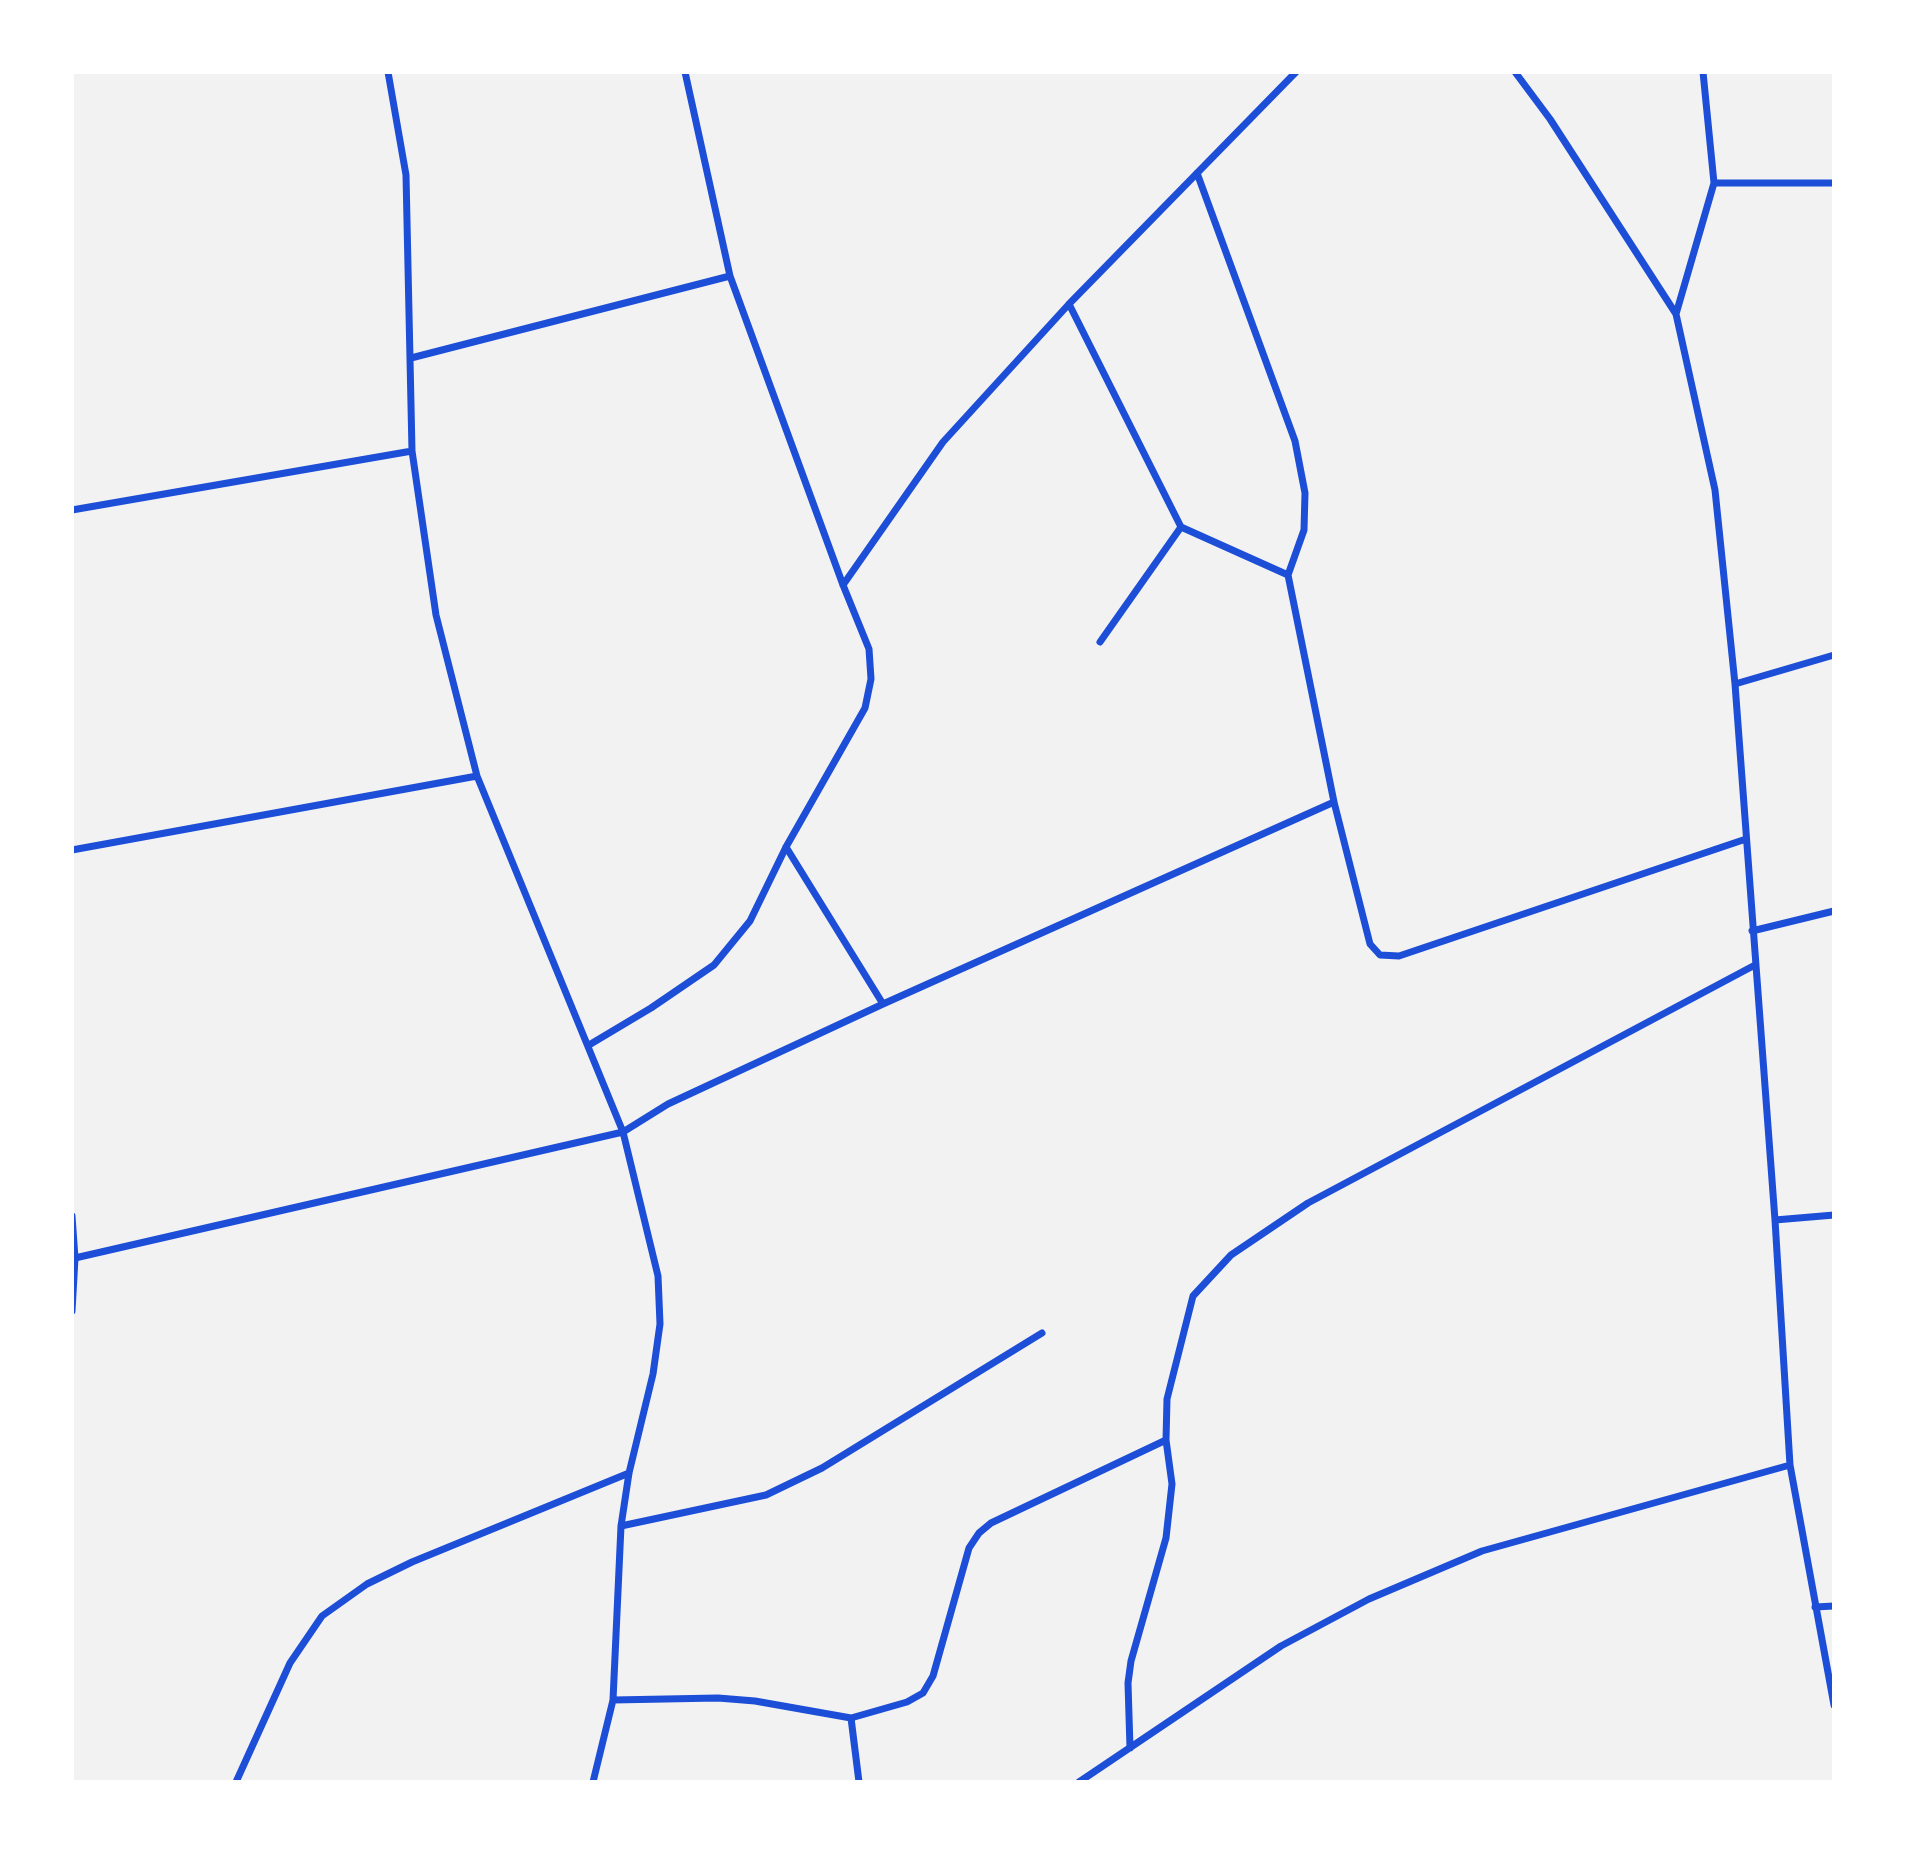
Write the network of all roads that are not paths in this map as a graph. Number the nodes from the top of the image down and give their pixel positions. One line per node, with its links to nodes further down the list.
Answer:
1 (388, 72): 12 (street)
2 (685, 72): 9 (street)
3 (1296, 72): 6 (street)
4 (1515, 72): 11 (street)
5 (1703, 72): 7 (street)
6 (1197, 173): 10 (street); 16 (street)
7 (1714, 183): 8 (street); 11 (street)
8 (1834, 183)
9 (730, 275): 12 (street); 17 (street)
10 (1069, 304): 15 (street); 17 (street)
11 (1676, 314): 20 (street)
12 (411, 358): 13 (street)
13 (412, 451): 14 (street); 21 (street)
14 (72, 510)
15 (1181, 527): 16 (street); 18 (street)
16 (1287, 575): 22 (street)
17 (843, 585): 24 (street)
18 (1100, 642)
19 (1834, 655): 20 (street)
20 (1735, 684): 23 (street)
21 (477, 776): 25 (street); 30 (street)
22 (1334, 802): 23 (street); 29 (street)
23 (1746, 839): 27 (street)
24 (786, 847): 29 (street); 30 (street)
25 (72, 850)
26 (1834, 911): 27 (street)
27 (1752, 931): 28 (street)
28 (1755, 965): 34 (street); 38 (street)
29 (883, 1004): 31 (street)
30 (589, 1045): 31 (street)
31 (623, 1132): 35 (street); 40 (street)
32 (1834, 1215): 34 (street)
33 (72, 1216): 35 (street)
34 (1775, 1220): 39 (street)
35 (75, 1258): 36 (street)
36 (72, 1311)
37 (1042, 1333): 41 (street)
38 (1166, 1440): 46 (street); 47 (street)
39 (1790, 1465): 43 (street); 47 (street)
40 (629, 1474): 41 (street); 48 (street)
41 (621, 1526): 44 (street)
42 (1834, 1606): 43 (street)
43 (1815, 1607): 45 (street)
44 (613, 1700): 46 (street); 49 (street)
45 (1834, 1705)
46 (851, 1718): 50 (street)
47 (1130, 1748): 51 (street)
48 (236, 1782)
49 (593, 1782)
50 (859, 1782)
51 (1079, 1782)

